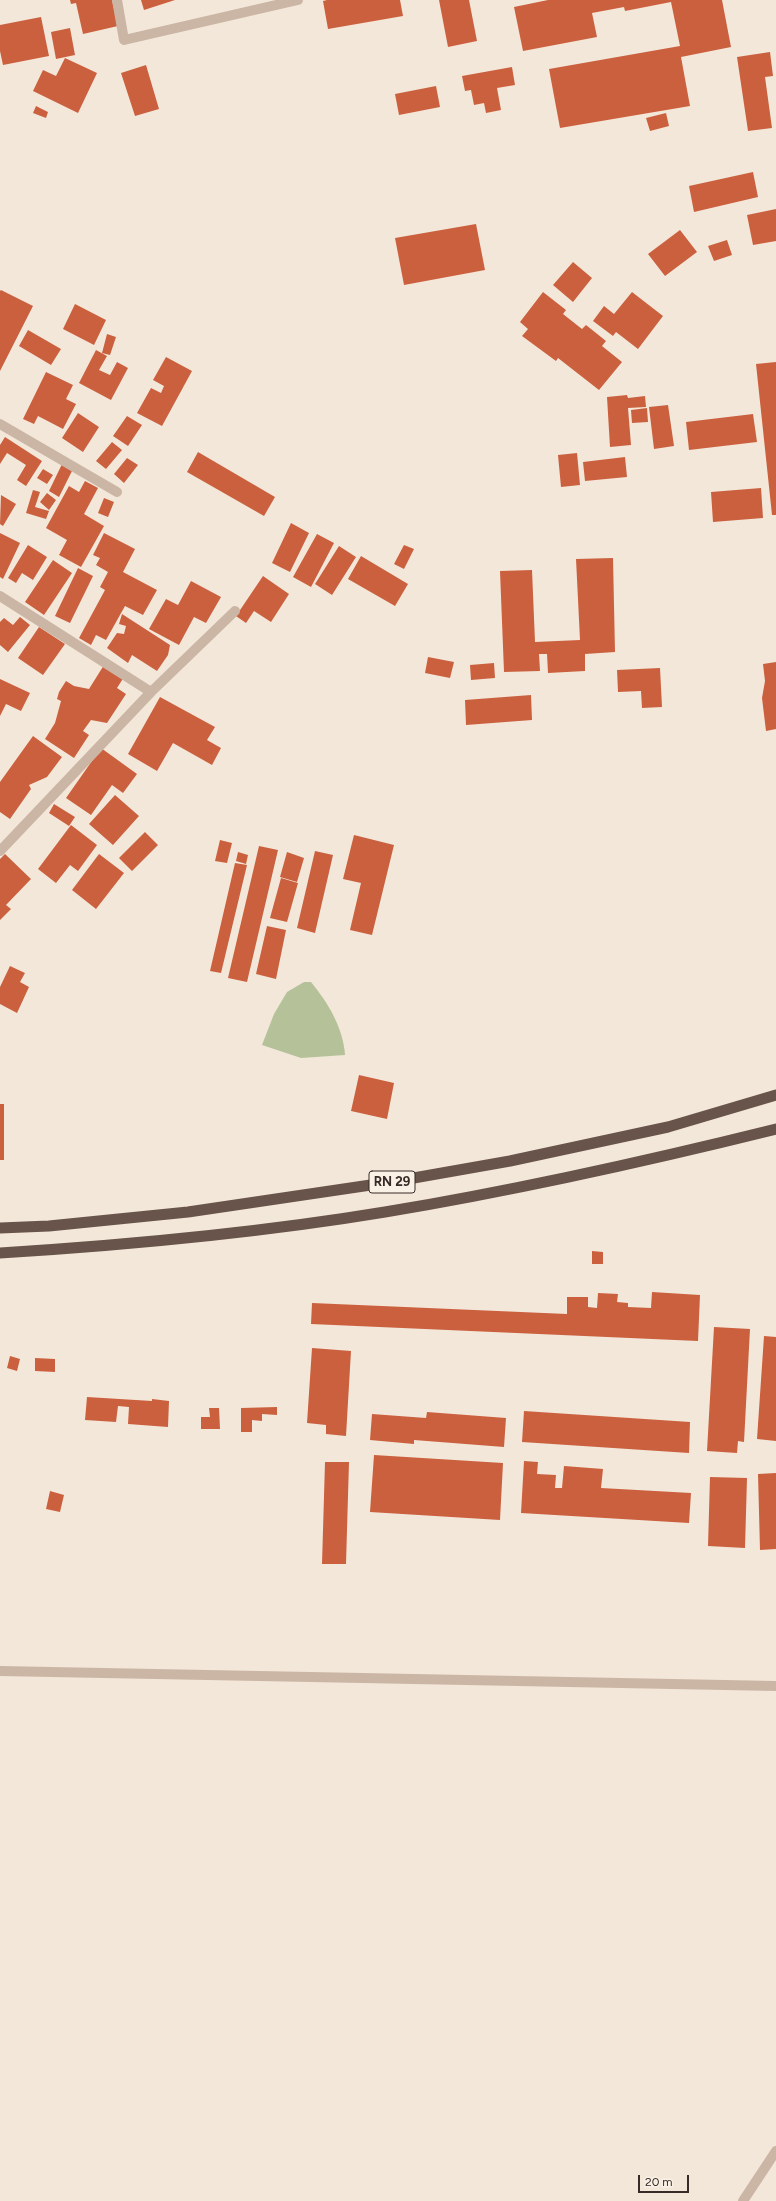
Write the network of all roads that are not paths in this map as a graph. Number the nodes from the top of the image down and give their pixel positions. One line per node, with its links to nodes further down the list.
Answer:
1 (118, 0): 2 (street)
2 (298, 0)
3 (0, 424): 4 (street)
4 (118, 492)
5 (0, 596): 7 (street)
6 (235, 611): 7 (street)
7 (151, 692): 8 (street)
8 (0, 851)
9 (776, 1095): 11 (highway, RN 29)
10 (776, 1129): 12 (highway, RN 29)
11 (0, 1228)
12 (0, 1253)
13 (0, 1671): 14 (street)
14 (776, 1686)
15 (776, 2151): 16 (street)
16 (744, 2201)

